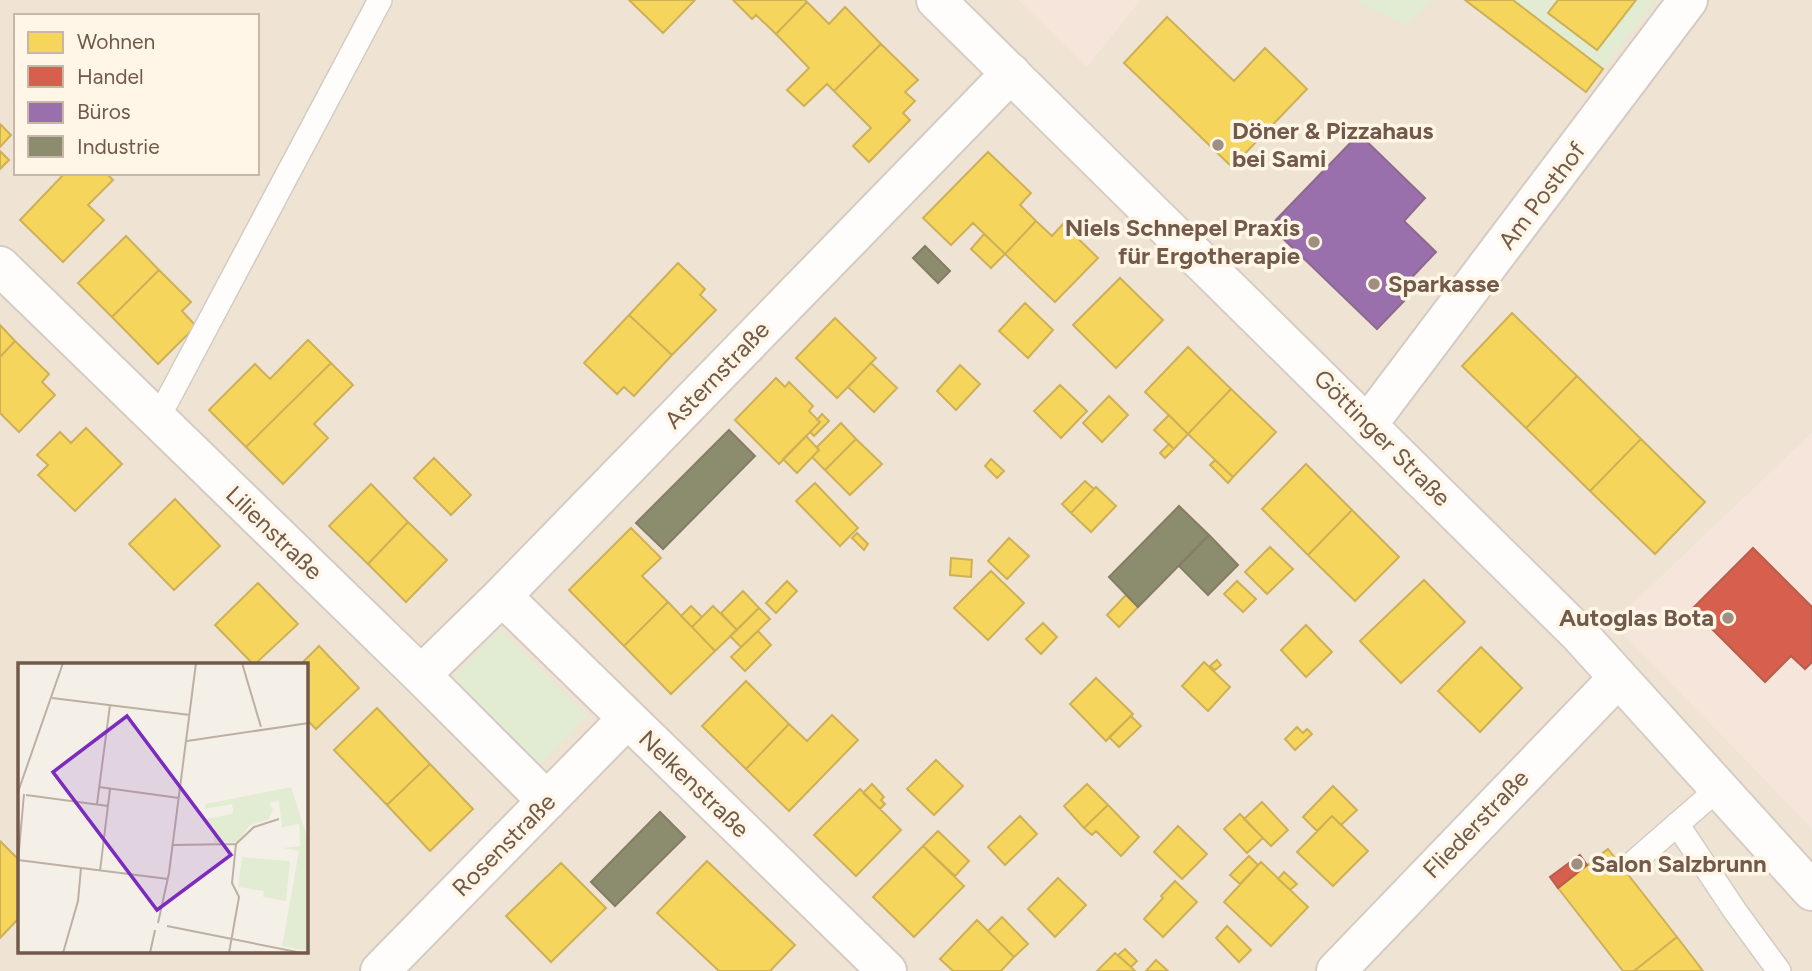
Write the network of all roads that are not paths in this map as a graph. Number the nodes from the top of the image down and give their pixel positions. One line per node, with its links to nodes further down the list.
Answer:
1 (380, 0): 6 (lane)
2 (936, 0): 4 (street, Göttinger Straße)
3 (1688, 0): 7 (street, Am Posthof)
4 (1011, 73): 7 (street, Göttinger Straße); 8 (street, Asternstraße)
5 (0, 266): 6 (street, Lilienstraße)
6 (157, 420): 9 (street, Lilienstraße)
7 (1368, 424): 10 (street, Göttinger Straße)
8 (502, 596): 9 (street, Asternstraße); 11 (street, Nelkenstraße)
9 (422, 675): 13 (street, Lilienstraße)
10 (1617, 679): 12 (street, Göttinger Straße); 19 (street, Fliederstraße)
11 (627, 719): 13 (street, Rosenstraße); 18 (street, Nelkenstraße)
12 (1720, 788): 14 (lane); 16 (street, Göttinger Straße)
13 (547, 801): 17 (street, Rosenstraße)
14 (1677, 824): 15 (lane); 20 (lane)
15 (1635, 861)
16 (1812, 891)
17 (380, 971)
18 (887, 971)
19 (1336, 971)
20 (1779, 971)

